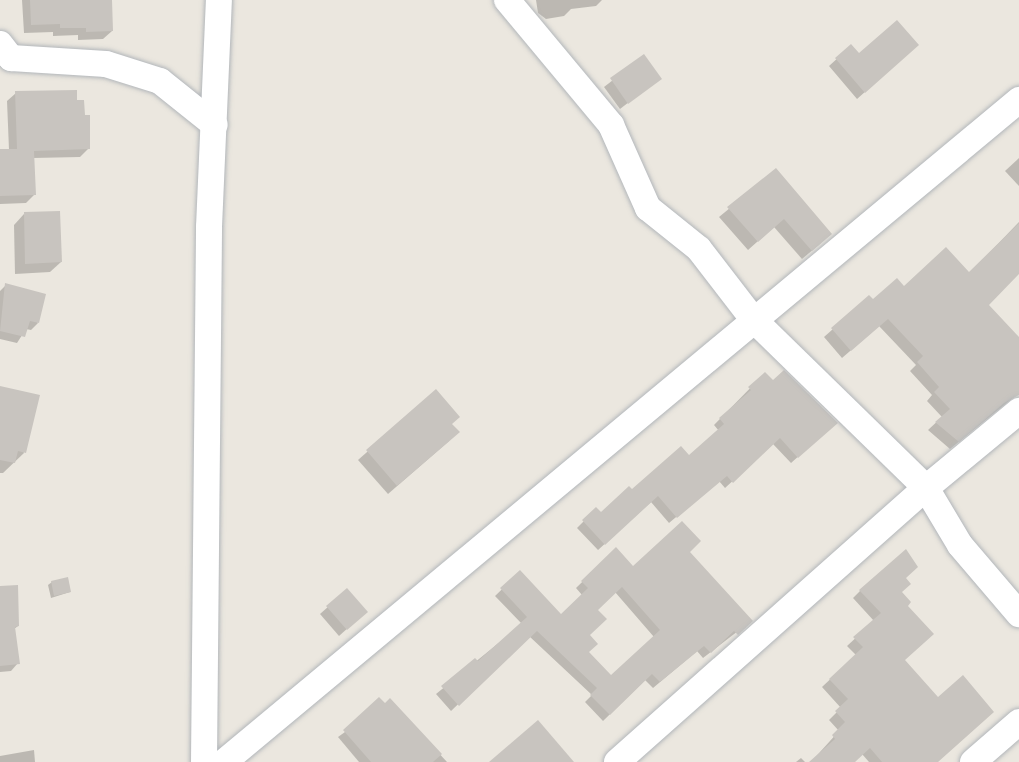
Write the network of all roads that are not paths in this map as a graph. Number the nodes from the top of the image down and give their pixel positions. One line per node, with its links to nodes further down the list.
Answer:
1 (219, 0): 5 (street)
2 (507, 0): 6 (street)
3 (0, 44): 5 (street)
4 (1019, 100): 6 (street)
5 (215, 125): 11 (street)
6 (753, 319): 8 (street); 12 (street)
7 (1019, 411): 8 (street)
8 (926, 488): 9 (street); 13 (street)
9 (1019, 614)
10 (1019, 722): 14 (street)
11 (204, 762)
12 (224, 762)
13 (617, 762)
14 (973, 762)

